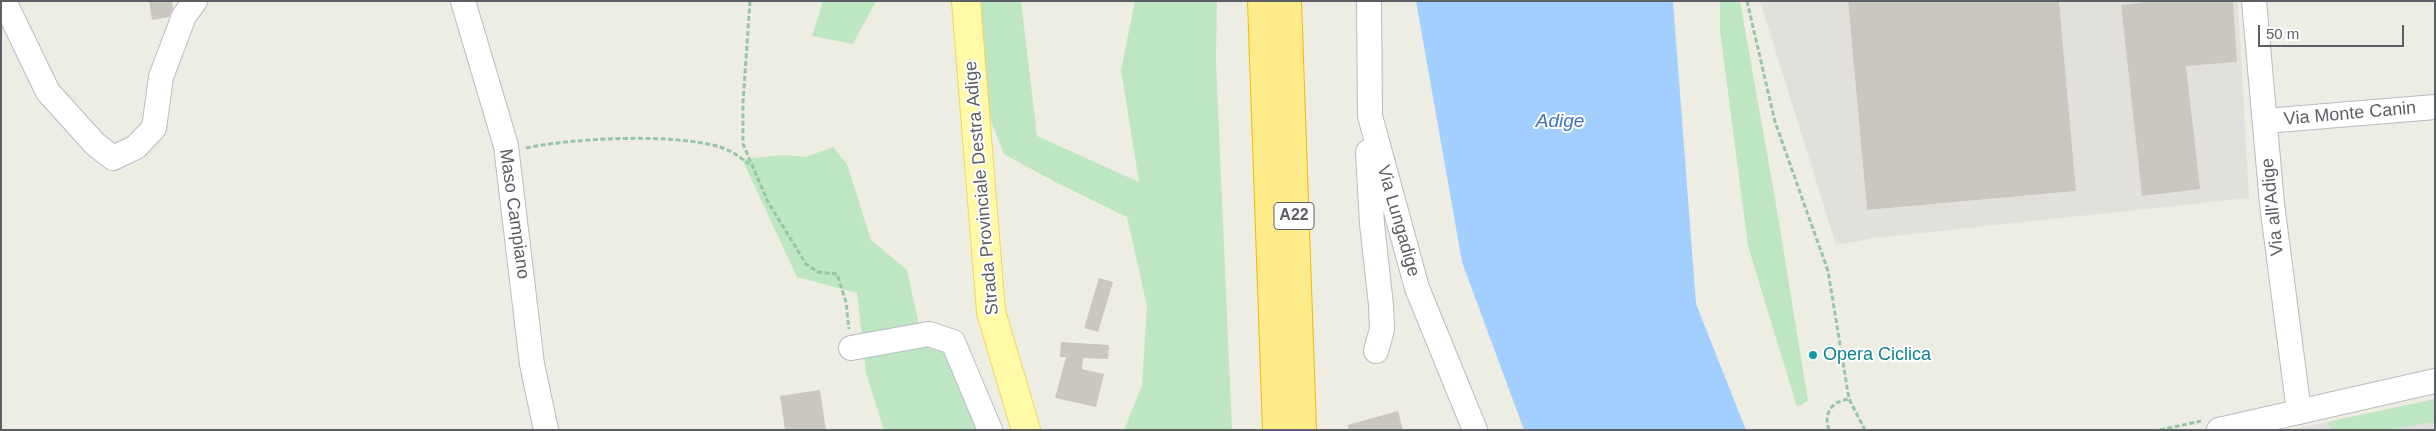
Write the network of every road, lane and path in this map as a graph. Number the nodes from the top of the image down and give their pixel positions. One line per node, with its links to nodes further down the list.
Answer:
1 (4, 1): 2 (street)
2 (195, 1)
3 (463, 1): 14 (street, Maso Campiano)
4 (750, 1): 15 (path)
5 (966, 1): 23 (main road, Strada Provinciale Destra Adige)
6 (1262, 1): 24 (highway, A22)
7 (1287, 1): 25 (highway, A22)
8 (1369, 1): 12 (street, Via Lungadige)
9 (1747, 1): 19 (path)
10 (2254, 1): 13 (street, Via all'Adige)
11 (2435, 107): 13 (street, Via Monte Canin)
12 (1370, 116): 17 (street); 26 (street, Via Lungadige)
13 (2265, 121): 20 (street, Via all'Adige)
14 (506, 152): 15 (path); 21 (street, Maso Campiano)
15 (750, 164): 16 (path)
16 (851, 348): 22 (street)
17 (1376, 352)
18 (2435, 381): 20 (street)
19 (1849, 399): 27 (path); 28 (path)
20 (2299, 412): 29 (street)
21 (546, 430)
22 (990, 430)
23 (1026, 430)
24 (1277, 430)
25 (1302, 430)
26 (1475, 430)
27 (1829, 430)
28 (1865, 430)
29 (2219, 430)

